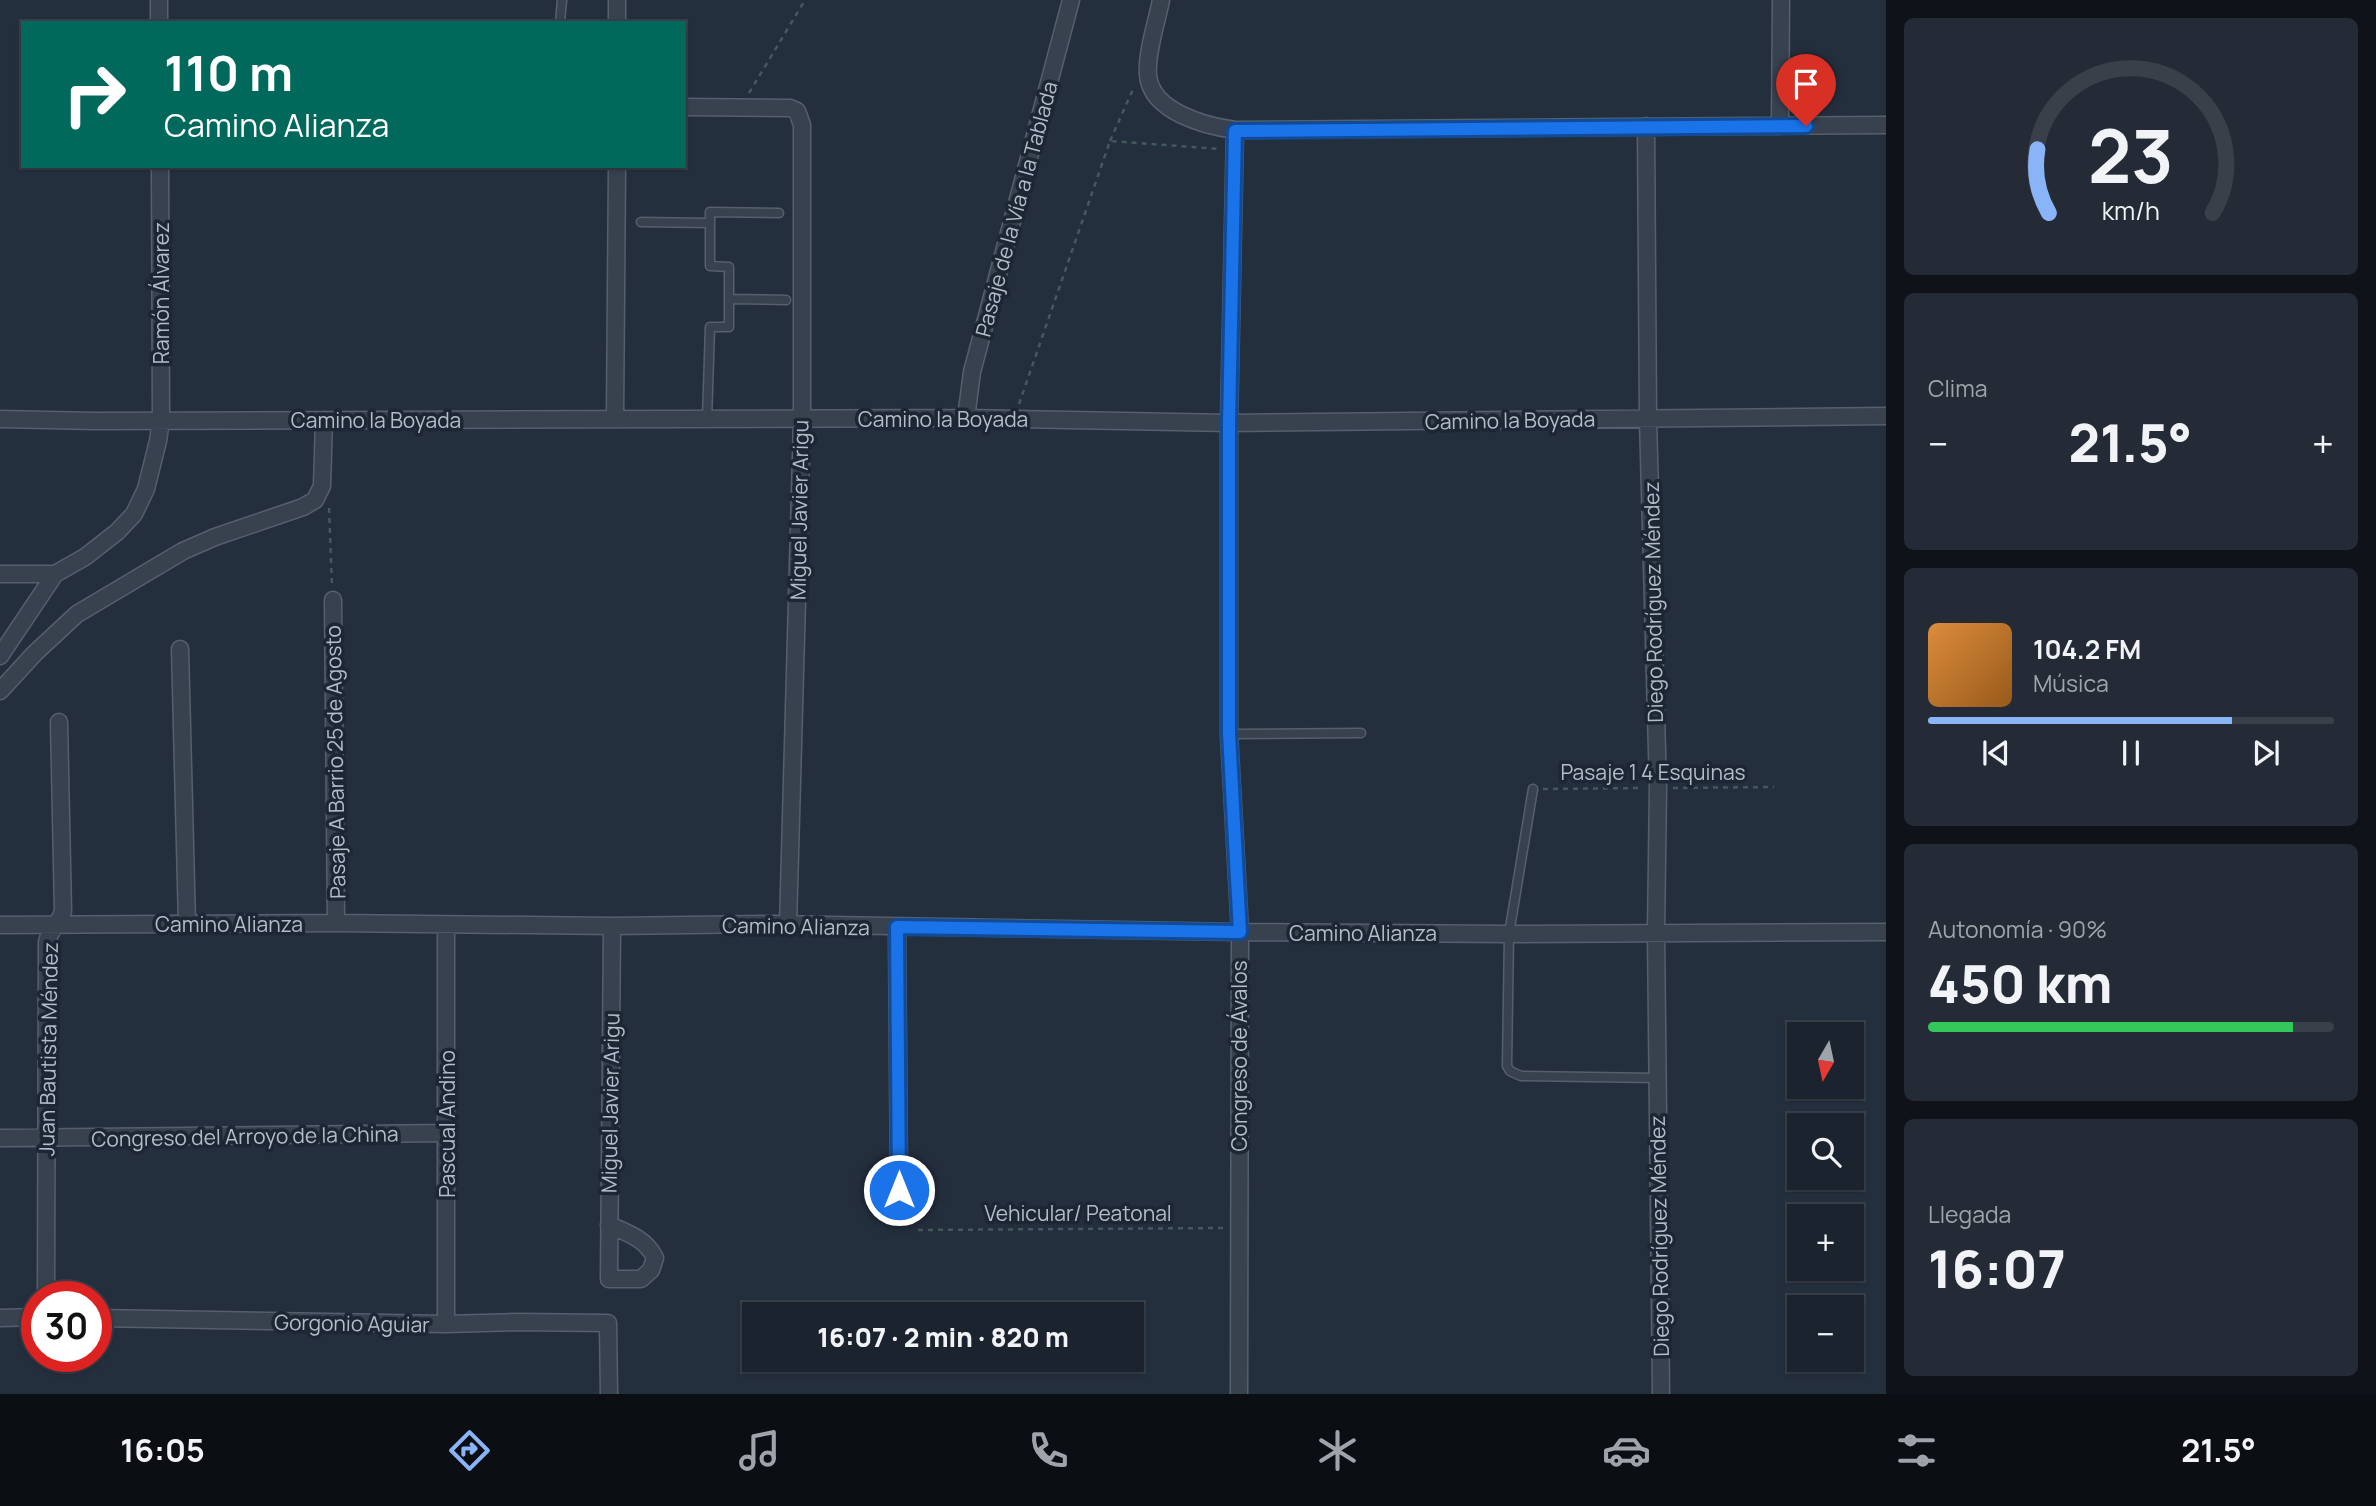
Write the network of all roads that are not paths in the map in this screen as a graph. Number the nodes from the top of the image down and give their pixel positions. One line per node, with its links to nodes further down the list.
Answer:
1 (159, 0): 7 (street)
2 (562, 0): 8 (lane)
3 (617, 0): 9 (street)
4 (1071, 0): 23 (street, Pasaje de la Vía a la Tablada)
5 (1161, 0): 14 (street)
6 (1781, 0): 13 (street)
7 (159, 21)
8 (561, 21)
9 (617, 21)
10 (686, 107): 26 (street, Miguel Javier Arigu)
11 (1886, 125): 13 (street)
12 (1646, 126): 13 (street); 14 (street); 27 (street, Diego Rodríguez Méndez)
13 (1780, 126)
14 (1235, 131): 31 (street, Congreso de Ávalos)
15 (160, 168): 28 (street, Ramón Álvarez)
16 (617, 168): 25 (street)
17 (779, 213): 19 (lane)
18 (641, 222): 19 (lane)
19 (710, 223): 20 (lane)
20 (729, 299): 21 (lane); 30 (lane)
21 (786, 300)
22 (1886, 416): 27 (street, Camino la Boyada)
23 (965, 418): 26 (street, Camino la Boyada); 31 (street, Camino la Boyada)
24 (0, 419): 28 (street, Camino la Boyada)
25 (615, 419): 29 (street, Camino la Boyada); 30 (street, Camino la Boyada)
26 (802, 419): 30 (street, Camino la Boyada); 48 (street, Miguel Javier Arigu)
27 (1648, 419): 31 (street, Camino la Boyada); 51 (street, Diego Rodríguez Méndez)
28 (161, 420): 29 (street, Camino la Boyada); 33 (street, Ramón Álvarez)
29 (324, 420): 37 (street)
30 (708, 420)
31 (1229, 423): 40 (street, Congreso de Ávalos)
32 (0, 574): 33 (street)
33 (55, 574): 36 (street)
34 (333, 600): 42 (street, Pasaje A Barrio 25 de Agosto)
35 (180, 649): 43 (street)
36 (0, 656)
37 (0, 691)
38 (59, 722): 45 (street, Juan Bautista Méndez)
39 (1361, 733): 40 (lane)
40 (1229, 734): 50 (street, Congreso de Ávalos)
41 (1532, 789): 53 (lane)
42 (336, 923): 43 (street, Camino Alianza); 46 (street, Camino Alianza)
43 (187, 924): 45 (street, Camino Alianza)
44 (0, 925): 45 (street, Camino Alianza)
45 (55, 925): 57 (street, Juan Bautista Méndez)
46 (446, 925): 47 (street, Camino Alianza); 55 (street, Pascual Andino)
47 (612, 926): 48 (street, Camino Alianza); 59 (street, Miguel Javier Arigu)
48 (788, 926): 49 (street, Camino Alianza)
49 (897, 927): 50 (street, Camino Alianza); 58 (street)
50 (1240, 932): 53 (street, Camino Alianza); 66 (street, Congreso de Ávalos)
51 (1656, 932): 52 (street, Camino Alianza); 53 (street, Camino Alianza); 54 (street, Diego Rodríguez Méndez)
52 (1886, 932)
53 (1509, 934): 54 (lane)
54 (1657, 1078): 67 (street, Diego Rodríguez Méndez)
55 (447, 1133): 57 (street, Congreso del Arroyo de la China); 64 (street, Pascual Andino)
56 (0, 1138): 57 (street, Congreso del Arroyo de la China)
57 (46, 1139): 60 (street, Juan Bautista Méndez)
58 (899, 1190)
59 (609, 1225): 59 (street, Miguel Javier Arigu)
60 (46, 1281)
61 (21, 1317): 62 (street)
62 (0, 1318)
63 (112, 1318): 64 (street, Gorgonio Aguiar)
64 (446, 1324): 65 (street, Gorgonio Aguiar)
65 (610, 1394)
66 (1239, 1394)
67 (1661, 1394)

